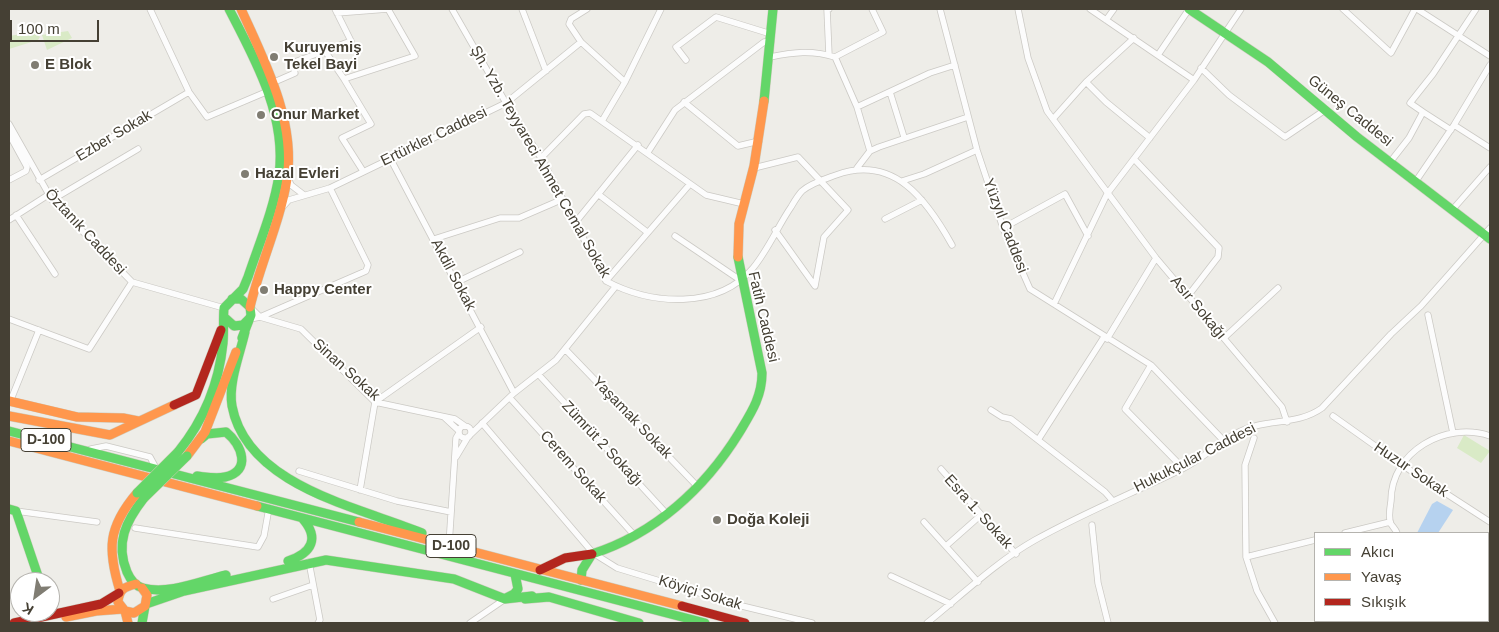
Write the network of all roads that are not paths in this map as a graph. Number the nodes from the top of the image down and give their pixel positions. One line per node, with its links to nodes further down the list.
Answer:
1 (150, 9): 43 (street)
2 (229, 9): 44 (main road)
3 (241, 9): 42 (main road)
4 (452, 9): 46 (street, Şh. Yzb. Teyyareci Ahmet Cemal Sokak)
5 (522, 9): 37 (street)
6 (587, 9): 26 (street)
7 (661, 9): 40 (street)
8 (773, 9): 24 (main road, Fatih Caddesi)
9 (828, 9): 28 (street)
10 (872, 9): 31 (street)
11 (940, 9): 34 (street, Yüzyıl Caddesi)
12 (1018, 9): 52 (street, Asır Sokağı)
13 (1090, 9): 21 (street)
14 (1114, 9): 21 (street)
15 (1189, 9): 22 (main road, Güneş Caddesi); 29 (street)
16 (1241, 9): 22 (street)
17 (1343, 9): 18 (street)
18 (1416, 9): 23 (street)
19 (1476, 9): 23 (street)
20 (337, 13): 27 (street); 38 (street)
21 (1106, 20): 25 (street)
22 (1224, 31): 36 (street); 49 (main road, Güneş Caddesi)
23 (1458, 36): 30 (street); 50 (street)
24 (771, 38): 32 (main road, Fatih Caddesi); 33 (street); 47 (street)
25 (1134, 38): 29 (street); 41 (street)
26 (582, 42): 37 (street, Ertürkler Caddesi); 40 (street)
27 (325, 51): 38 (street); 42 (street)
28 (829, 55): 31 (street); 32 (street)
29 (1158, 55): 39 (street)
30 (1490, 56)
31 (835, 57): 48 (street)
32 (770, 58): 59 (main road, Fatih Caddesi)
33 (686, 60)
34 (954, 65): 45 (street); 51 (street, Yüzyıl Caddesi)
35 (1490, 66): 55 (street)
36 (1201, 68): 39 (street); 49 (street)
37 (546, 71): 46 (street, Ertürkler Caddesi)
38 (344, 79): 74 (street)
39 (1194, 80): 58 (street)
40 (625, 82): 53 (street)
41 (1086, 82): 52 (street); 58 (street)
42 (272, 83): 75 (main road)
43 (189, 92): 44 (street); 77 (street, Ezber Sokak)
44 (266, 92): 114 (main road)
45 (890, 92): 48 (street); 57 (street)
46 (506, 102): 67 (street, Ertürkler Caddesi); 68 (street, Şh. Yzb. Teyyareci Ahmet Cemal Sokak)
47 (684, 102): 59 (street); 66 (street)
48 (857, 107): 65 (street)
49 (1325, 110): 70 (main road, Güneş Caddesi)
50 (1423, 112): 55 (street); 70 (street)
51 (968, 117): 57 (street); 64 (street, Yüzyıl Caddesi)
52 (1053, 119): 84 (street, Asır Sokağı)
53 (602, 121): 60 (street); 68 (street)
54 (9, 124): 77 (street, Öztanık Caddesi)
55 (1452, 127): 62 (street); 79 (street)
56 (9, 134): 61 (street)
57 (904, 137): 65 (street)
58 (1150, 138): 69 (street)
59 (759, 141): 72 (main road, Fatih Caddesi)
60 (638, 145): 66 (street); 83 (street)
61 (12, 147): 76 (street)
62 (1490, 148)
63 (138, 149): 86 (street)
64 (977, 150): 80 (street); 96 (street, Yüzyıl Caddesi)
65 (870, 151): 73 (street)
66 (648, 152): 81 (street)
67 (390, 158): 74 (street, Ertürkler Caddesi); 102 (street, Akdil Sokak)
68 (541, 158): 87 (street, Şh. Yzb. Teyyareci Ahmet Cemal Sokak)
69 (1134, 158): 84 (street); 113 (street)
70 (1391, 161): 79 (main road, Güneş Caddesi)
71 (1490, 167): 90 (street)
72 (754, 168): 78 (street); 89 (main road, Fatih Caddesi)
73 (858, 168): 78 (street, Şh. Yzb. Teyyareci Ahmet Cemal Sokak); 80 (street)
74 (362, 171): 82 (street, Ertürkler Caddesi)
75 (288, 178): 85 (street); 91 (main road)
76 (9, 180)
77 (39, 180): 86 (street, Öztanık Caddesi)
78 (822, 180): 97 (street, Şh. Yzb. Teyyareci Ahmet Cemal Sokak); 97 (street)
79 (1416, 180): 90 (main road, Güneş Caddesi)
80 (902, 181): 88 (street)
81 (690, 184): 89 (street); 98 (street)
82 (330, 188): 85 (street, Ertürkler Caddesi); 119 (street)
83 (598, 194): 95 (street); 98 (street)
84 (1108, 194): 101 (street); 105 (street, Asır Sokağı)
85 (304, 195): 91 (street, Ertürkler Caddesi)
86 (50, 198): 92 (street); 109 (street, Öztanık Caddesi)
87 (563, 199): 95 (street, Şh. Yzb. Teyyareci Ahmet Cemal Sokak); 102 (street)
88 (922, 200): 93 (street); 103 (street)
89 (744, 204): 108 (main road, Fatih Caddesi)
90 (1453, 209): 99 (main road, Güneş Caddesi)
91 (277, 214): 116 (main road)
92 (16, 216): 94 (street); 106 (street)
93 (885, 219)
94 (9, 220)
95 (575, 223): 107 (street, Şh. Yzb. Teyyareci Ahmet Cemal Sokak)
96 (1003, 228): 101 (street); 115 (street, Yüzyıl Caddesi)
97 (775, 230): 108 (street, Şh. Yzb. Teyyareci Ahmet Cemal Sokak)
98 (647, 232): 107 (street)
99 (1488, 234): 138 (street, Hukukçular Caddesi)
100 (675, 236): 108 (street)
101 (1088, 236): 115 (street)
102 (434, 239): 110 (street, Akdil Sokak)
103 (952, 245)
104 (520, 252): 110 (street)
105 (1156, 258): 113 (street, Asır Sokağı); 125 (street)
106 (55, 274)
107 (606, 280): 111 (street, Şh. Yzb. Teyyareci Ahmet Cemal Sokak)
108 (740, 280): 111 (street, Şh. Yzb. Teyyareci Ahmet Cemal Sokak); 157 (main road, Fatih Caddesi)
109 (132, 282): 118 (street, Öztanık Caddesi); 123 (street)
110 (457, 282): 122 (street, Akdil Sokak)
111 (616, 286): 127 (street)
112 (1278, 288): 126 (street)
113 (1188, 296): 126 (street, Asır Sokağı)
114 (232, 299): 116 (main road); 118 (main road)
115 (1054, 304): 125 (street, Yüzyıl Caddesi)
116 (250, 307): 119 (street); 121 (main road)
117 (1428, 315): 143 (street)
118 (224, 317): 121 (main road); 137 (main road); 159 (main road, bridge)
119 (260, 317): 121 (street, Sinan Sokak); 132 (street, Sinan Sokak)
120 (9, 319): 123 (street)
121 (250, 319): 124 (main road)
122 (480, 327): 130 (street, Akdil Sokak); 132 (street)
123 (39, 330): 131 (street)
124 (245, 332): 147 (main road); 177 (main road)
125 (1105, 338): 128 (street, Yüzyıl Caddesi); 148 (street)
126 (1224, 338): 138 (street, Asır Sokağı)
127 (565, 349): 129 (street); 157 (street, Yaşamak Sokak)
128 (1151, 365): 150 (street, Yüzyıl Caddesi); 153 (street)
129 (539, 375): 130 (street); 164 (street, Zümrüt 2 Sokağı)
130 (512, 395): 139 (street); 175 (street, Cerem Sokak)
131 (9, 402): 137 (main road)
132 (376, 402): 136 (street, Sinan Sokak); 158 (street)
133 (991, 410): 148 (street)
134 (9, 416): 137 (main road)
135 (1333, 416): 152 (street, Huzur Sokak)
136 (445, 418): 140 (street, Sinan Sokak); 142 (street, Sinan Sokak)
137 (138, 421)
138 (1287, 422): 150 (street, Hukukçular Caddesi)
139 (481, 423): 140 (street); 144 (street); 179 (street, Köyiçi Sokak)
140 (466, 426): 142 (street); 144 (street)
141 (9, 431): 156 (main road, D-100)
142 (459, 432): 144 (street, Sinan Sokak); 151 (street)
143 (1453, 433): 145 (street); 152 (street)
144 (469, 436): 151 (street)
145 (1490, 436)
146 (1254, 438): 181 (street)
147 (201, 439): 156 (main road); 159 (main road, bridge)
148 (1038, 440): 160 (street)
149 (9, 441): 161 (main road, D-100)
150 (1224, 441): 153 (street, Hukukçular Caddesi)
151 (456, 457): 163 (street)
152 (1402, 465): 169 (street); 170 (street, Huzur Sokak)
153 (1183, 468): 160 (street, Hukukçular Caddesi)
154 (941, 469): 165 (street, Esra 1. Sokak)
155 (299, 471): 158 (street)
156 (178, 476): 177 (main road, D-100)
157 (698, 487): 164 (main road, Fatih Caddesi)
158 (360, 490): 163 (street)
159 (140, 495): 191 (main road); 192 (main road)
160 (1112, 500): 180 (street, Hukukçular Caddesi)
161 (269, 508): 166 (main road, D-100); 172 (street)
162 (12, 510): 167 (street); 184 (main road)
163 (451, 512): 177 (street)
164 (666, 513): 175 (main road, Fatih Caddesi)
165 (981, 515): 178 (street); 180 (street, Esra 1. Sokak)
166 (300, 516): 185 (main road, D-100); 191 (main road)
167 (97, 522)
168 (924, 522): 178 (street)
169 (1390, 522): 173 (street); 174 (street)
170 (1490, 522)
171 (1092, 525): 211 (street)
172 (135, 528)
173 (1349, 532)
174 (1396, 532)
175 (636, 536): 179 (main road, Fatih Caddesi)
176 (1314, 540): 181 (street)
177 (448, 546): 183 (main road, D-100)
178 (946, 546): 188 (street)
179 (592, 554): 183 (main road, Fatih Caddesi); 187 (main road); 198 (street, Köyiçi Sokak)
180 (1016, 554): 188 (street, Hukukçular Caddesi)
181 (1246, 557): 212 (street)
182 (309, 562): 190 (street); 193 (main road); 197 (main road)
183 (540, 570): 187 (main road, D-100)
184 (36, 572)
185 (515, 574): 189 (main road, D-100); 193 (main road)
186 (890, 576): 196 (street)
187 (581, 580): 202 (main road, D-100)
188 (978, 582): 196 (street, Hukukçular Caddesi)
189 (557, 584): 194 (main road); 208 (main road, D-100)
190 (313, 585): 195 (street); 205 (street)
191 (139, 586): 192 (main road); 197 (main road)
192 (120, 592): 199 (main road); 200 (main road)
193 (505, 598): 194 (main road); 206 (street)
194 (525, 598): 207 (main road)
195 (273, 599)
196 (951, 604): 210 (street, Hukukçular Caddesi)
197 (146, 605): 199 (main road); 204 (main road)
198 (742, 606): 202 (street); 209 (street, Köyiçi Sokak)
199 (124, 610): 201 (main road); 203 (main road)
200 (60, 613)
201 (60, 615)
202 (742, 622)
203 (128, 623)
204 (142, 623)
205 (318, 623)
206 (470, 623)
207 (639, 623)
208 (705, 623)
209 (812, 623)
210 (927, 623)
211 (1108, 623)
212 (1275, 623)

